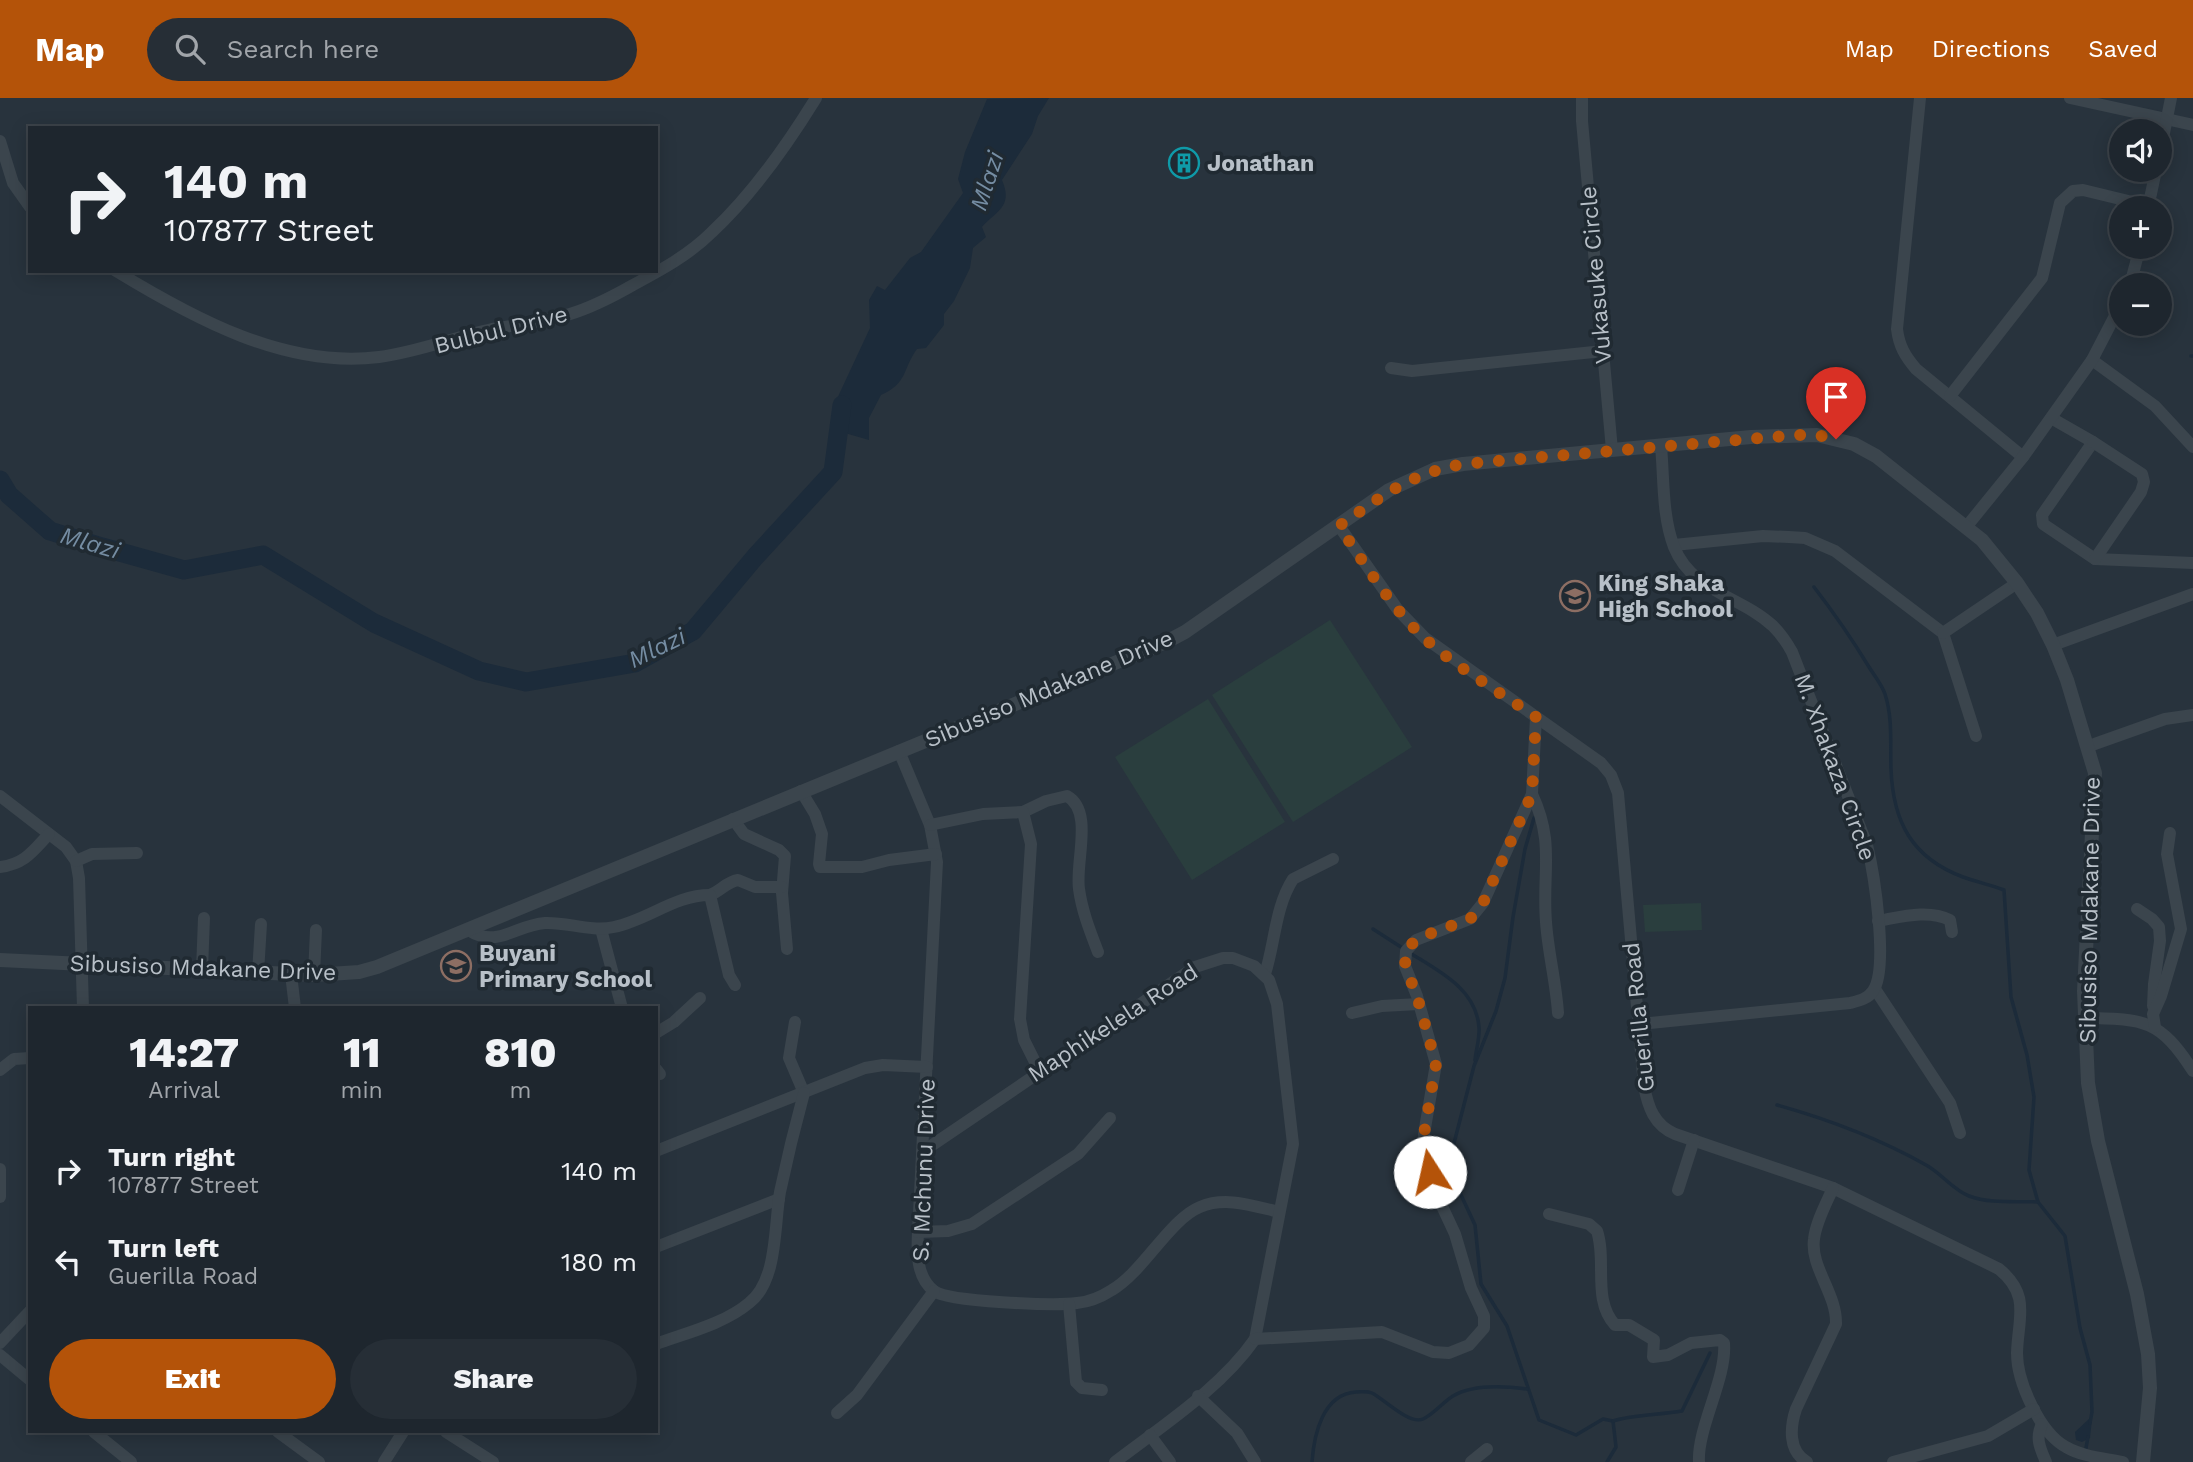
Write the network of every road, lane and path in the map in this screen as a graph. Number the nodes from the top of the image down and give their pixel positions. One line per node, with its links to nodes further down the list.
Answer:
1 (816, 98): 12 (street, Bulbul Drive)
2 (1920, 98): 19 (street)
3 (2070, 98): 6 (street)
4 (2171, 98): 6 (street)
5 (1583, 99): 16 (street, Vukasuke Circle)
6 (2166, 119)
7 (2172, 120): 8 (street)
8 (2193, 124)
9 (0, 141): 11 (street)
10 (2109, 197): 19 (street)
11 (28, 204)
12 (658, 272)
13 (120, 273): 14 (street, Bulbul Drive)
14 (656, 273)
15 (2109, 327): 17 (street)
16 (1602, 351): 18 (street); 24 (street, Vukasuke Circle)
17 (2092, 360): 20 (street); 23 (street)
18 (1391, 369)
19 (1950, 396): 25 (street)
20 (2050, 418): 21 (street); 25 (street)
21 (2093, 442): 29 (street); 29 (street)
22 (1661, 446): 24 (street, Sibusiso Mdakane Drive); 27 (street, Sibusiso Mdakane Drive); 28 (street, M. Xhakaza Circle)
23 (2193, 447)
24 (1612, 450): 26 (street, Sibusiso Mdakane Drive)
25 (2023, 457): 27 (street)
26 (1339, 526): 36 (street, Guerilla Road); 39 (street, Sibusiso Mdakane Drive)
27 (1967, 526): 31 (street, Sibusiso Mdakane Drive)
28 (1674, 545): 33 (street); 57 (street, M. Xhakaza Circle)
29 (2095, 559): 30 (street)
30 (2193, 564)
31 (2017, 583): 33 (street); 34 (street, Sibusiso Mdakane Drive)
32 (2193, 594): 34 (street)
33 (1943, 633): 37 (street)
34 (2053, 645): 38 (street, Sibusiso Mdakane Drive)
35 (2193, 715): 38 (street)
36 (1536, 717): 41 (street); 84 (street, Guerilla Road)
37 (1976, 736)
38 (2089, 746): 81 (street, Sibusiso Mdakane Drive)
39 (899, 751): 40 (street, Sibusiso Mdakane Drive); 45 (street, S. Mchunu Drive)
40 (801, 791): 44 (street, Sibusiso Mdakane Drive); 49 (street)
41 (1532, 794): 75 (street); 80 (street)
42 (0, 796): 47 (street)
43 (1023, 811): 45 (street); 64 (street); 90 (street)
44 (733, 819): 53 (street); 61 (street, Sibusiso Mdakane Drive)
45 (930, 825): 49 (street, S. Mchunu Drive)
46 (2169, 833): 82 (street)
47 (49, 834): 51 (street); 52 (street)
48 (137, 853): 51 (street)
49 (936, 854): 87 (street, S. Mchunu Drive)
50 (1333, 859): 70 (street)
51 (76, 861): 66 (street)
52 (0, 867)
53 (782, 887): 54 (street); 63 (street)
54 (710, 895): 59 (street); 72 (street)
55 (2137, 909): 82 (street)
56 (204, 918): 67 (street)
57 (1878, 921): 62 (street); 73 (street, M. Xhakaza Circle)
58 (261, 924): 68 (street)
59 (601, 929): 61 (street); 78 (street)
60 (316, 930): 71 (street)
61 (468, 930): 71 (street, Sibusiso Mdakane Drive)
62 (1952, 932)
63 (787, 949)
64 (1098, 952)
65 (0, 960): 66 (street, Sibusiso Mdakane Drive)
66 (82, 964): 67 (street, Sibusiso Mdakane Drive); 76 (street)
67 (202, 970): 68 (street, Sibusiso Mdakane Drive)
68 (258, 973): 69 (street, Sibusiso Mdakane Drive)
69 (291, 974): 71 (street, Sibusiso Mdakane Drive); 77 (street)
70 (1265, 974): 90 (street, Maphikelela Road); 102 (street)
71 (314, 975)
72 (735, 985)
73 (1875, 989): 84 (street); 93 (street)
74 (700, 998): 85 (street)
75 (1419, 1004): 79 (street); 109 (street)
76 (83, 1006)
77 (295, 1006)
78 (621, 1006)
79 (1352, 1013)
80 (1558, 1013)
81 (2084, 1018): 82 (street); 138 (street, Sibusiso Mdakane Drive)
82 (2154, 1020): 89 (street)
83 (795, 1022): 91 (street)
84 (1640, 1024): 94 (street, Guerilla Road)
85 (658, 1032)
86 (28, 1058): 88 (street)
87 (927, 1067): 91 (street); 96 (street, S. Mchunu Drive)
88 (0, 1070)
89 (2193, 1071)
90 (1040, 1072): 96 (street, Maphikelela Road)
91 (804, 1093): 95 (street); 101 (street)
92 (1110, 1118): 104 (street)
93 (1960, 1133)
94 (1694, 1140): 98 (street, Guerilla Road); 99 (street)
95 (658, 1150)
96 (922, 1152): 104 (street, S. Mchunu Drive)
97 (0, 1169): 100 (street)
98 (1833, 1188): 116 (street, Guerilla Road); 125 (street)
99 (1678, 1190)
100 (0, 1197)
101 (779, 1199): 105 (street); 111 (street)
102 (1279, 1212): 107 (street, S. Mchunu Drive); 109 (street)
103 (1549, 1214): 134 (street)
104 (918, 1232): 106 (street, S. Mchunu Drive)
105 (658, 1246)
106 (934, 1291): 107 (street, S. Mchunu Drive); 117 (street)
107 (1069, 1304): 114 (street)
108 (28, 1313): 110 (street)
109 (1255, 1339): 115 (street)
110 (0, 1343)
111 (658, 1343)
112 (0, 1355): 113 (street)
113 (28, 1378)
114 (1102, 1390)
115 (1198, 1396): 123 (street); 132 (street)
116 (2034, 1409): 118 (street, Guerilla Road); 135 (street)
117 (837, 1413)
118 (2042, 1424): 136 (street); 137 (street, Guerilla Road)
119 (95, 1433): 126 (street)
120 (279, 1433): 127 (street)
121 (402, 1433): 128 (street)
122 (451, 1433): 129 (street)
123 (1150, 1435): 130 (street); 131 (street)
124 (1487, 1449): 133 (street)
125 (1803, 1461)
126 (131, 1462)
127 (319, 1462)
128 (384, 1462)
129 (493, 1462)
130 (1115, 1462)
131 (1170, 1462)
132 (1255, 1462)
133 (1471, 1462)
134 (1699, 1462)
135 (1893, 1462)
136 (2046, 1462)
137 (2123, 1462)
138 (2143, 1462)

